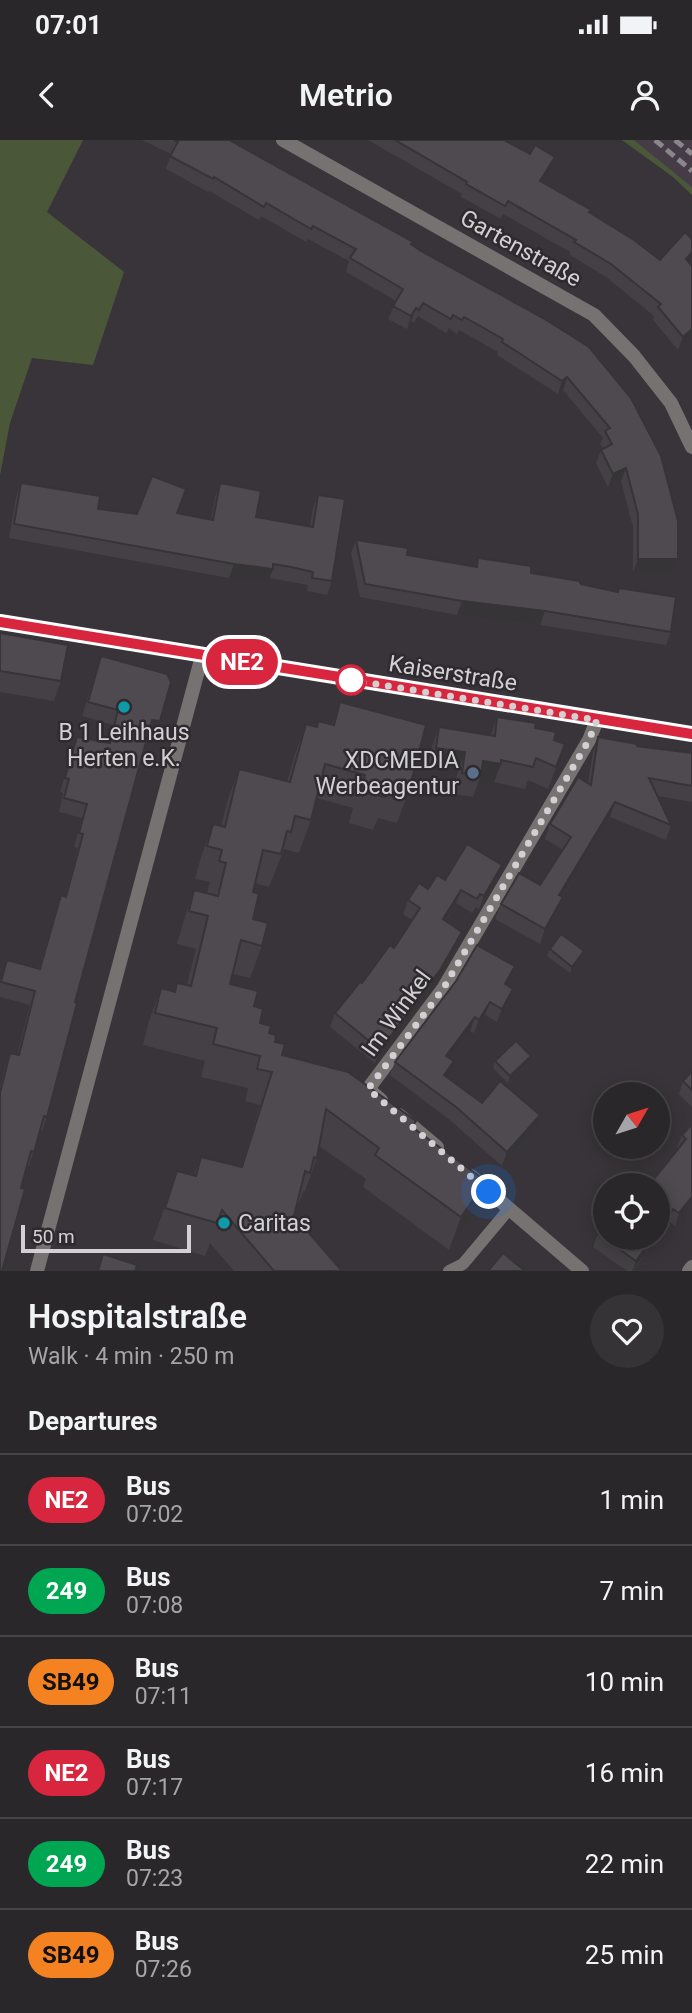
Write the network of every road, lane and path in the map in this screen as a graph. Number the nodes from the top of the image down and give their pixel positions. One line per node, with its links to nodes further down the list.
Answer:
1 (282, 140): 2 (street, Gartenstraße)
2 (692, 447)
3 (0, 622): 4 (main road, Kaiserstraße)
4 (202, 656): 5 (main road, Kaiserstraße); 9 (street)
5 (597, 720): 6 (main road, Kaiserstraße); 7 (street, Im Winkel)
6 (692, 734)
7 (509, 1209): 10 (lane); 11 (street, Im Winkel)
8 (692, 1267): 12 (street)
9 (37, 1271)
10 (449, 1271)
11 (582, 1271)
12 (689, 1271)

